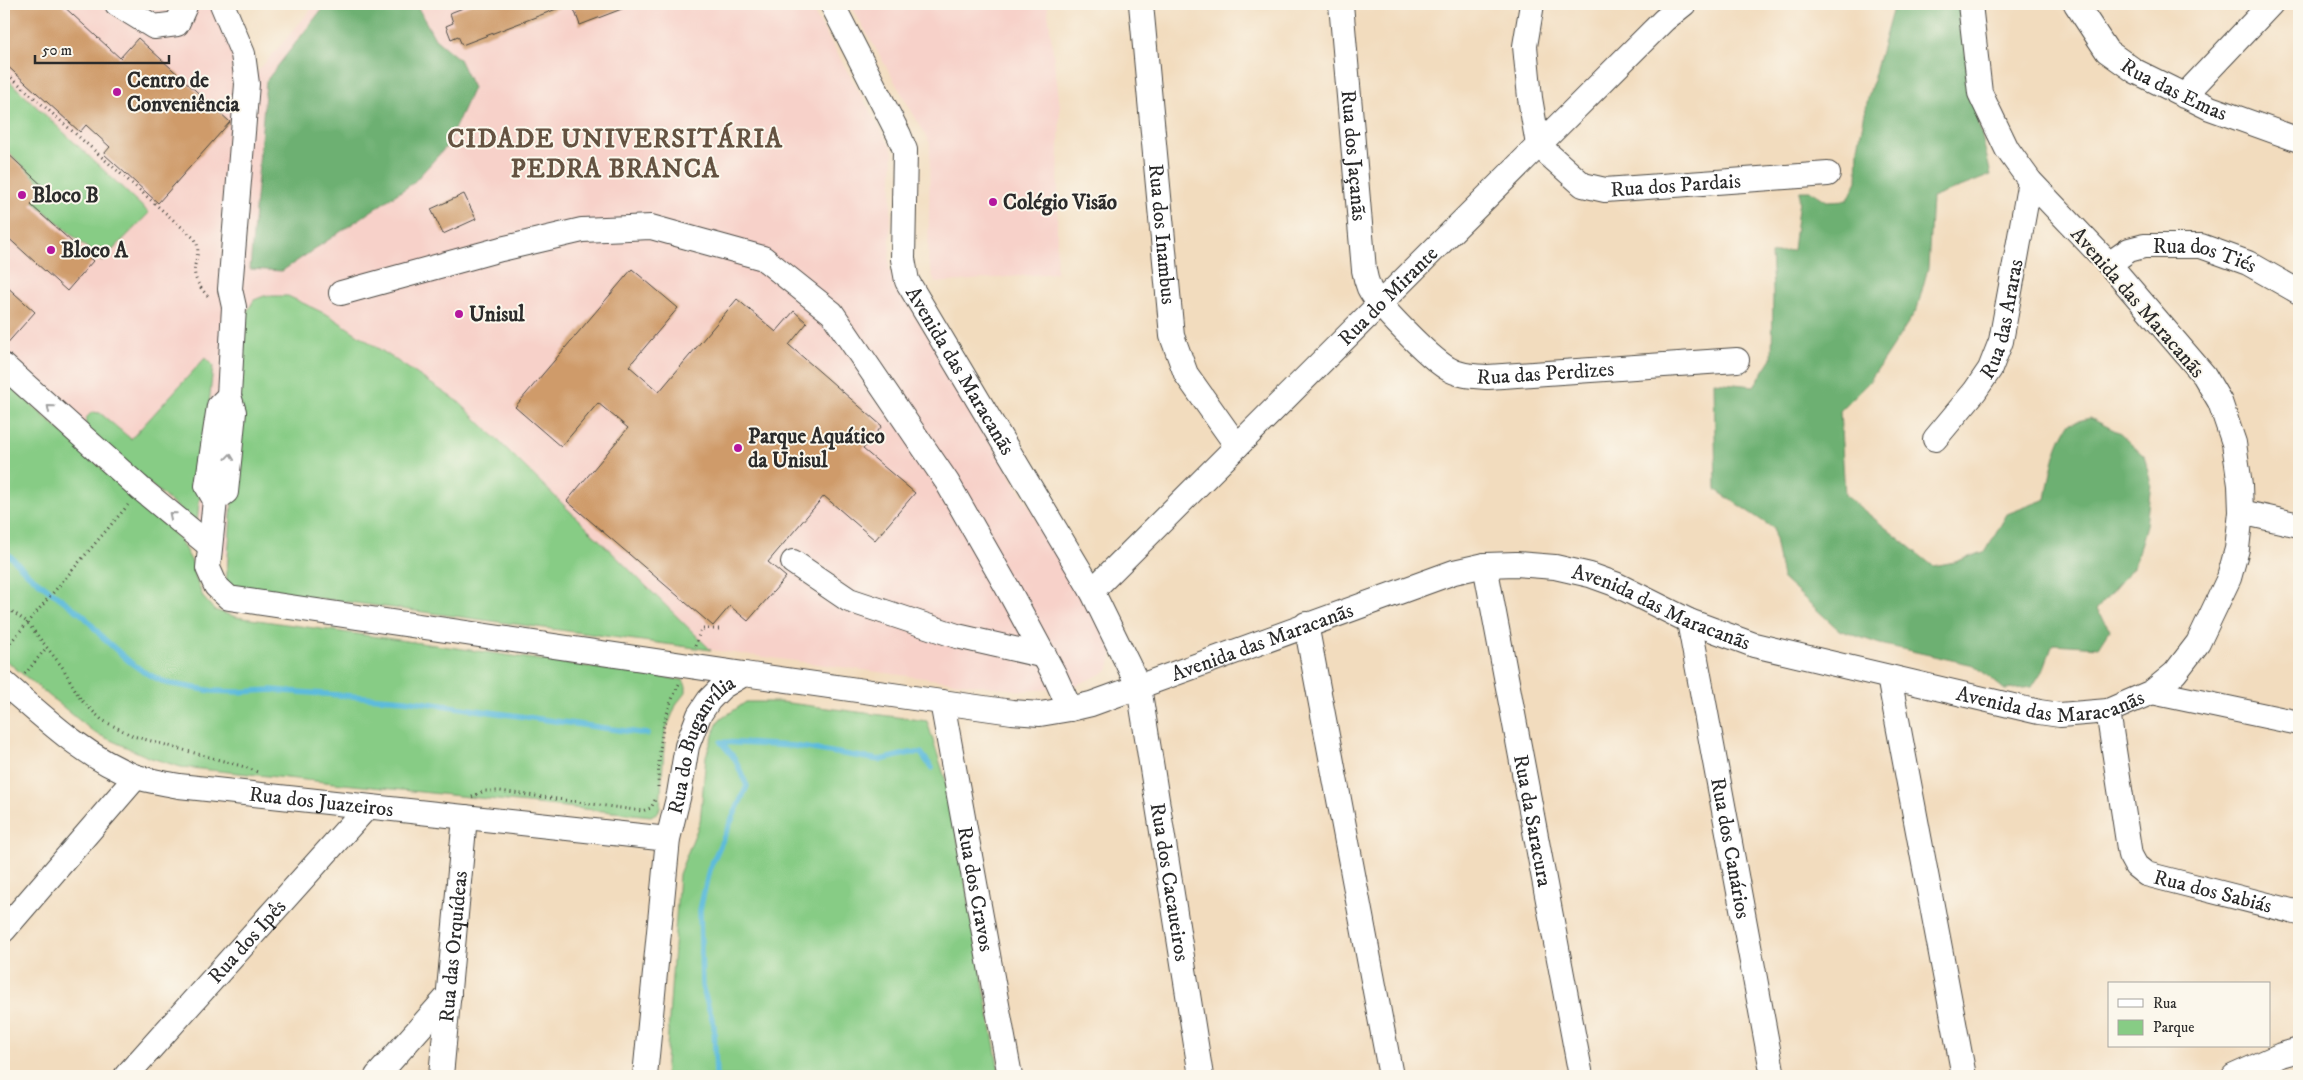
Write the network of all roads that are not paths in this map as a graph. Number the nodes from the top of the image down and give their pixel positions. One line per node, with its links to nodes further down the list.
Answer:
1 (117, 4): 2 (street)
2 (183, 4)
3 (222, 4): 22 (street)
4 (239, 4): 22 (street)
5 (832, 4): 32 (street, Avenida das Maracanãs)
6 (1141, 4): 26 (street, Rua dos Inambus)
7 (1341, 4): 21 (street, Rua dos Jaçanãs)
8 (1532, 4): 15 (street)
9 (1684, 4): 15 (street, Rua do Mirante)
10 (1970, 4): 17 (street, Avenida das Maracanãs)
11 (2076, 4): 13 (street, Rua das Emas)
12 (2271, 4): 13 (street)
13 (2184, 96): 14 (street, Rua das Emas)
14 (2299, 140)
15 (1538, 145): 16 (street, Rua dos Pardais); 21 (street, Rua do Mirante)
16 (1828, 174)
17 (2030, 181): 18 (street, Avenida das Maracanãs); 25 (street, Rua das Araras)
18 (2109, 264): 19 (street, Rua dos Tiés); 27 (street, Avenida das Maracanãs)
19 (2299, 292)
20 (341, 293): 35 (street)
21 (1380, 304): 23 (street, Rua das Perdizes); 26 (street, Rua do Mirante)
22 (234, 307): 29 (street)
23 (1737, 360)
24 (4, 366): 29 (street, one-way to 24)
25 (1935, 439)
26 (1237, 446): 32 (street, Rua do Mirante)
27 (2241, 512): 28 (street); 40 (street, Avenida das Maracanãs)
28 (2299, 525)
29 (210, 546): 36 (street)
30 (793, 562): 35 (street)
31 (1486, 565): 33 (street, Avenida das Maracanãs); 34 (street, Avenida das Maracanãs); 61 (street, Rua da Saracura)
32 (1092, 591): 39 (street, Avenida das Maracanãs)
33 (1689, 621): 37 (street, Avenida das Maracanãs); 62 (street, Rua dos Canários)
34 (1306, 624): 39 (street, Avenida das Maracanãs); 60 (street)
35 (1045, 656): 42 (street)
36 (744, 674): 41 (street, Rua do Buganvília); 48 (street, Rua do Buganvília)
37 (1889, 677): 43 (street, Avenida das Maracanãs); 63 (street)
38 (8, 687): 45 (street, Rua dos Juazeiros)
39 (1139, 687): 42 (street, Rua do Buganvília); 59 (street, Rua dos Cacaueiros)
40 (2152, 692): 43 (street, Avenida das Maracanãs); 44 (street)
41 (942, 702): 42 (street, Rua do Buganvília); 58 (street, Rua dos Cravos)
42 (1070, 709)
43 (2108, 711): 49 (street, Rua dos Sabiás)
44 (2299, 723)
45 (136, 777): 46 (street, Rua dos Juazeiros); 50 (street)
46 (367, 806): 47 (street, Rua dos Juazeiros); 54 (street, Rua dos Ipês)
47 (467, 808): 48 (street, Rua dos Juazeiros); 51 (street, Rua das Orquídeas)
48 (668, 839): 57 (street, Rua do Buganvília)
49 (2299, 913)
50 (4, 930)
51 (449, 996): 55 (street); 56 (street, Rua das Orquídeas)
52 (2299, 1050): 53 (street)
53 (2239, 1075)
54 (126, 1076)
55 (377, 1076)
56 (442, 1076)
57 (645, 1076)
58 (1010, 1076)
59 (1202, 1076)
60 (1391, 1076)
61 (1581, 1076)
62 (1773, 1076)
63 (1964, 1076)

